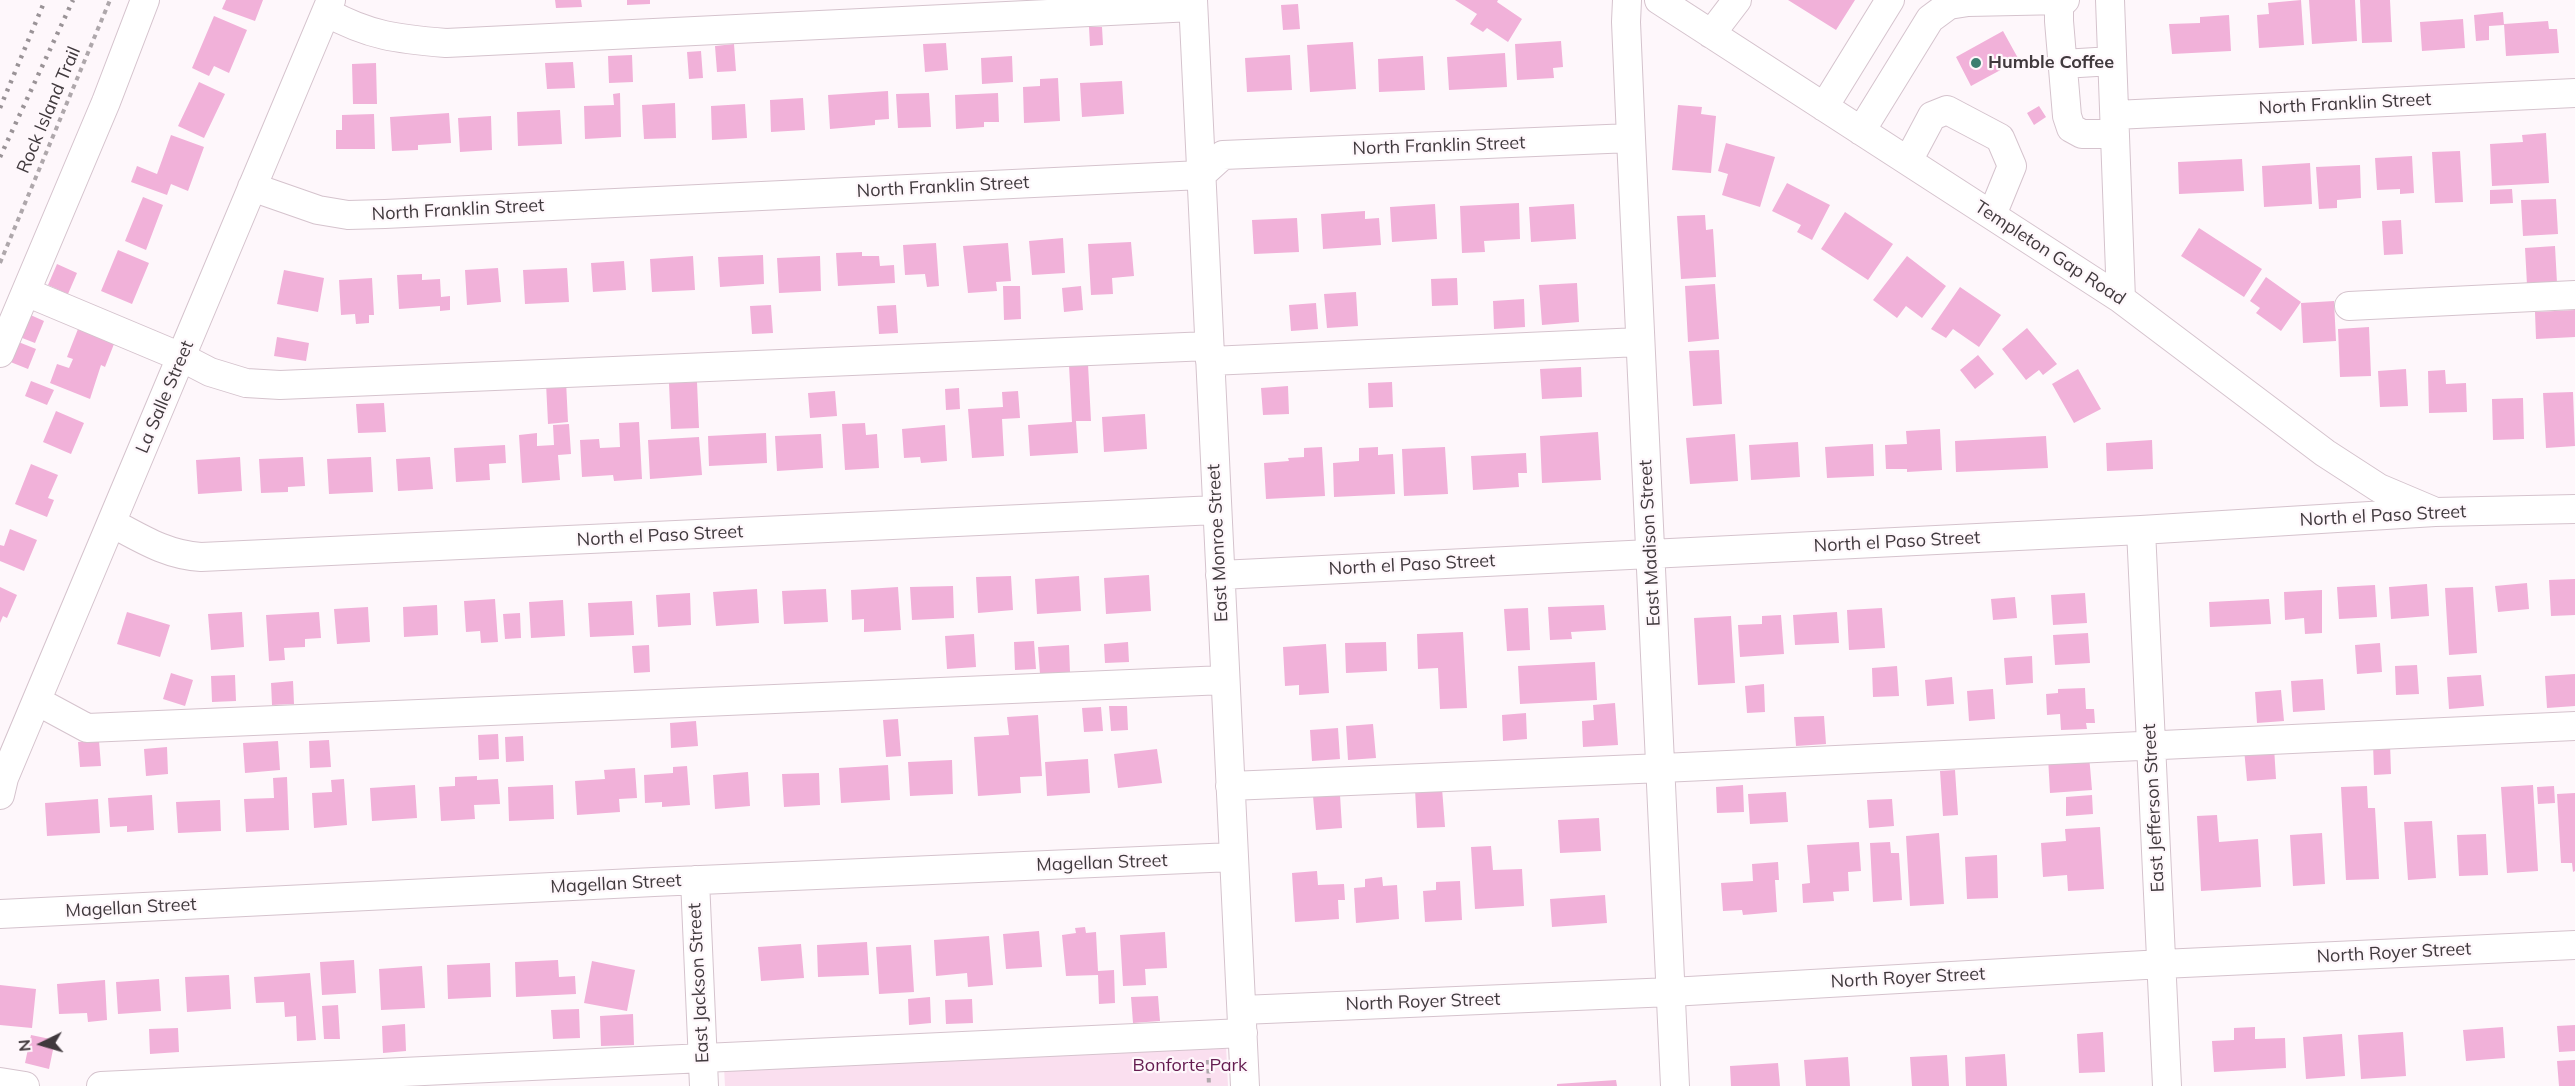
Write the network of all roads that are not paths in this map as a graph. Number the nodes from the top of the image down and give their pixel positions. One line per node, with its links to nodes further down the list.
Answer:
1 (145, 0): 22 (street)
2 (1627, 0): 17 (street, East Madison Street)
3 (1659, 0): 10 (street, Templeton Gap Road)
4 (1737, 0): 10 (street)
5 (1890, 0): 14 (street)
6 (2065, 0): 12 (street); 16 (street)
7 (2110, 0): 11 (street)
8 (1193, 4): 9 (street); 19 (street, East Monroe Street)
9 (329, 6): 20 (street, La Salle Street)
10 (1711, 34): 14 (street, Templeton Gap Road)
11 (2112, 62): 12 (street); 15 (street)
12 (2063, 64): 15 (street, North Franklin Street)
13 (2575, 93): 15 (street, North Franklin Street)
14 (1824, 107): 16 (street, Templeton Gap Road)
15 (2115, 125): 24 (street)
16 (1861, 131): 18 (street, Templeton Gap Road)
17 (1631, 138): 19 (street, North Franklin Street); 26 (street, East Madison Street)
18 (1908, 161): 21 (street, Templeton Gap Road); 21 (street)
19 (1201, 175): 20 (street, North Franklin Street); 28 (street, East Monroe Street)
20 (252, 187): 29 (street, La Salle Street)
21 (1992, 215): 24 (street, Templeton Gap Road)
22 (26, 292): 27 (street); 29 (street)
23 (2575, 295): 25 (street)
24 (2121, 298): 32 (street, Templeton Gap Road)
25 (2349, 306)
26 (1640, 342): 28 (street); 35 (street, East Madison Street)
27 (0, 353)
28 (1209, 353): 29 (street); 31 (street, East Monroe Street)
29 (181, 357): 33 (street, La Salle Street)
30 (2575, 509): 32 (street, North el Paso Street)
31 (1216, 510): 33 (street, North el Paso Street); 36 (street, East Monroe Street)
32 (2435, 512): 34 (street, North el Paso Street)
33 (112, 523): 38 (street, La Salle Street)
34 (2141, 530): 35 (street, North el Paso Street); 40 (street, East Jefferson Street)
35 (1650, 554): 36 (street, North el Paso Street); 41 (street, East Madison Street)
36 (1220, 575): 37 (street, East Monroe Street)
37 (1225, 680): 38 (street); 42 (street, East Monroe Street)
38 (37, 701): 43 (street, La Salle Street)
39 (2575, 726): 40 (street)
40 (2151, 746): 41 (street); 48 (street, East Jefferson Street)
41 (1662, 768): 42 (street); 49 (street, East Madison Street)
42 (1230, 786): 44 (street, East Monroe Street)
43 (0, 795)
44 (1233, 857): 45 (street, Magellan Street); 50 (street, East Monroe Street)
45 (695, 880): 46 (street, Magellan Street); 51 (street, East Jackson Street)
46 (0, 914)
47 (2575, 945): 48 (street, North Royer Street)
48 (2162, 964): 49 (street, North Royer Street); 57 (street, East Jefferson Street)
49 (1671, 992): 50 (street, North Royer Street); 56 (street, East Madison Street)
50 (1242, 1022): 51 (street, North Royer Street); 55 (street, East Monroe Street)
51 (704, 1073): 54 (street, North Royer Street)
52 (0, 1082): 53 (street)
53 (25, 1086)
54 (100, 1086)
55 (1245, 1086)
56 (1675, 1086)
57 (2167, 1086)

